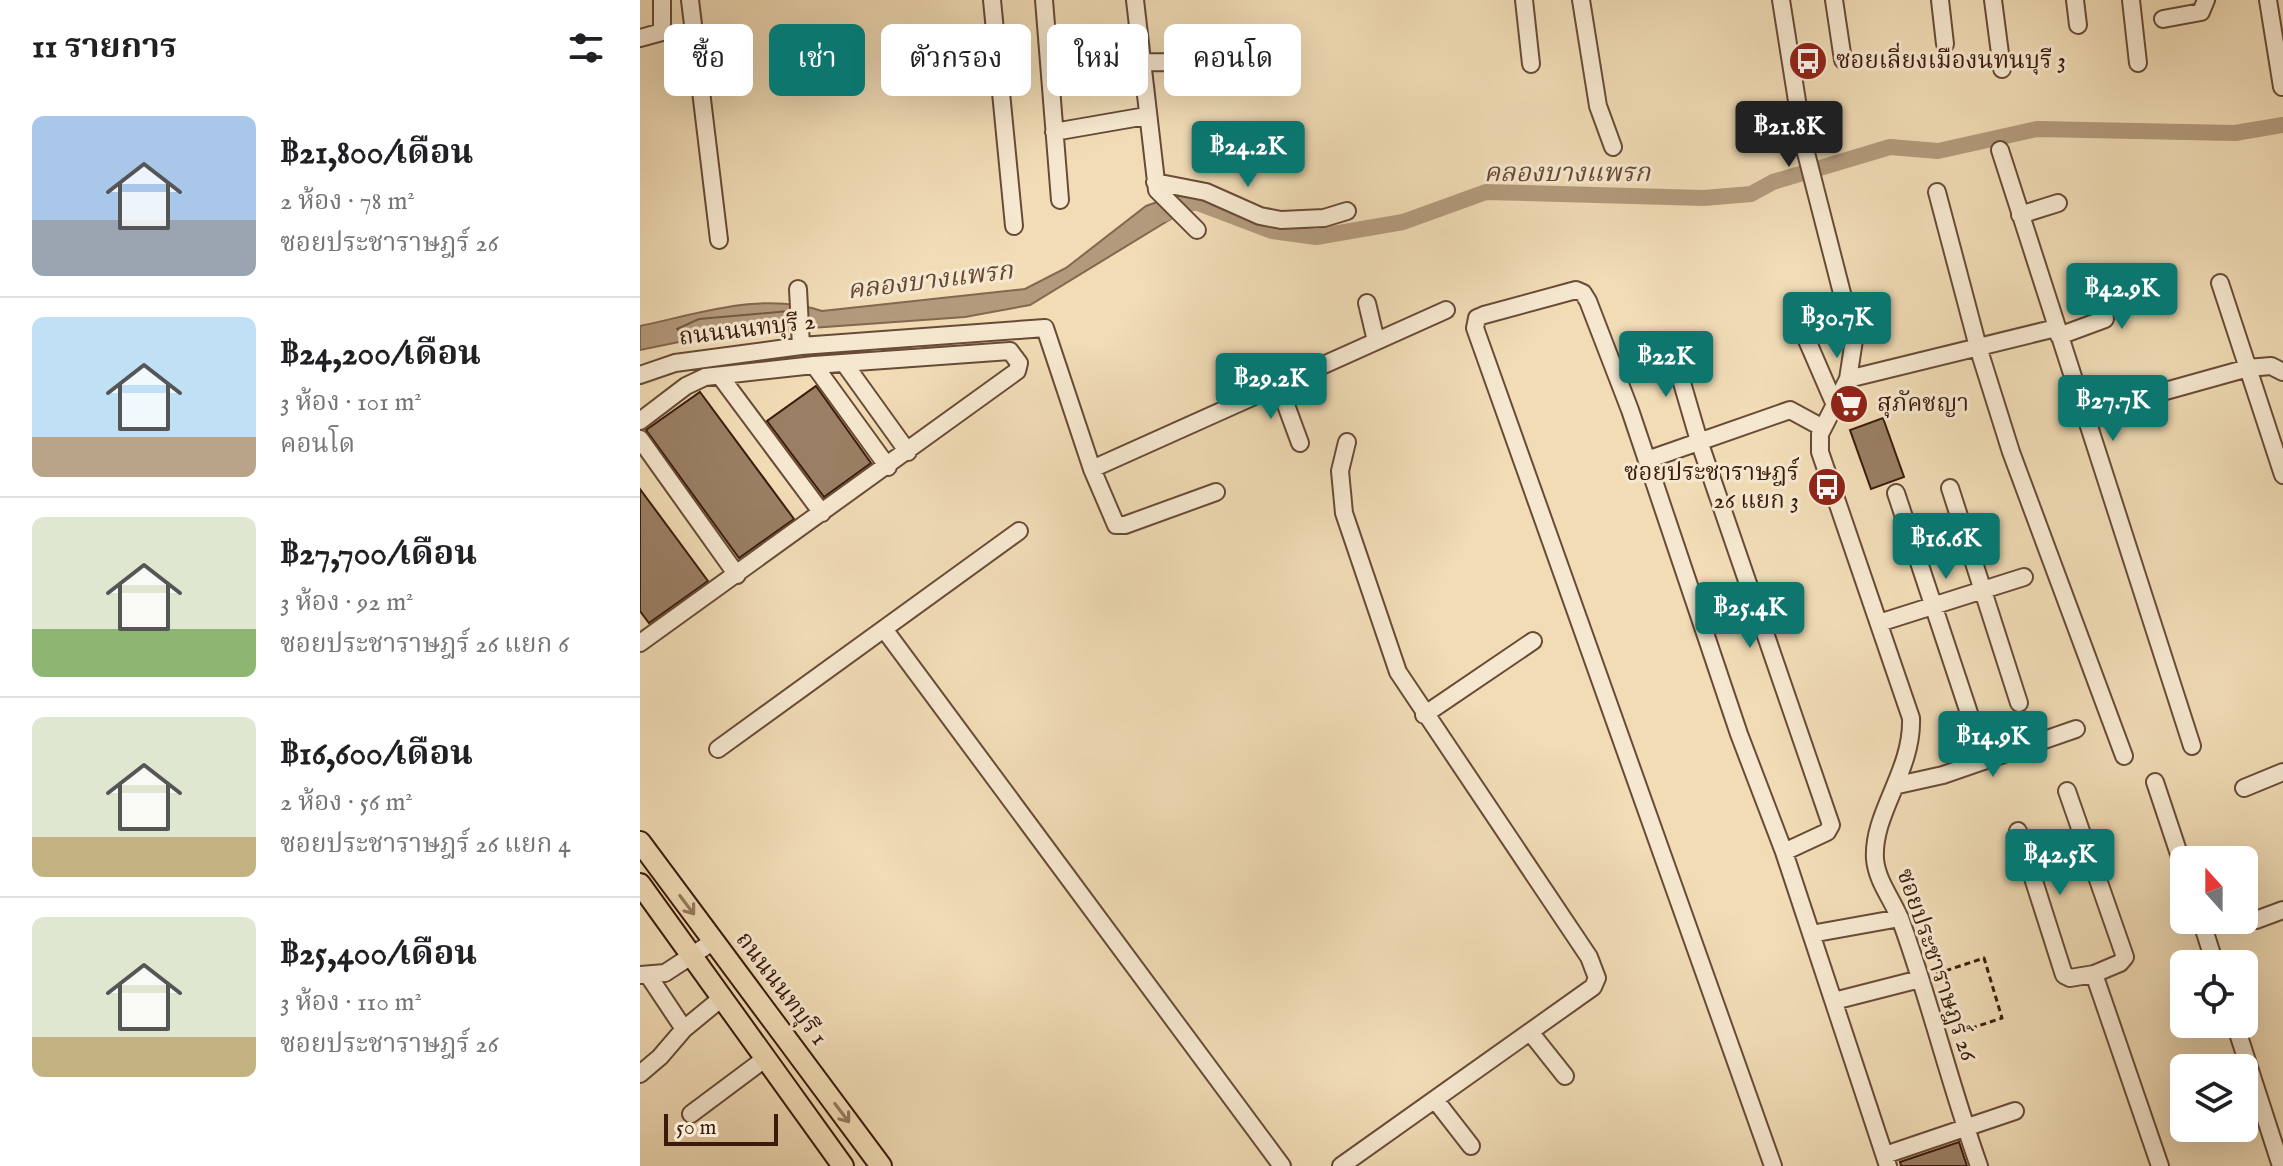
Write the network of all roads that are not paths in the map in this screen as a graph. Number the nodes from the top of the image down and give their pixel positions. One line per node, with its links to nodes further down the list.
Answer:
1 (662, 0): 19 (street)
2 (690, 0): 39 (street)
3 (992, 0): 37 (street)
4 (1044, 0): 28 (street)
5 (1135, 0): 17 (street)
6 (1524, 0): 23 (street)
7 (1581, 0): 29 (street)
8 (1781, 0): 57 (street)
9 (1834, 0): 21 (street)
10 (1940, 0): 20 (street)
11 (1993, 0): 24 (street)
12 (2075, 0): 18 (street)
13 (2131, 0): 22 (street)
14 (2206, 0): 16 (street)
15 (2268, 0): 25 (street)
16 (2163, 19)
17 (1138, 24)
18 (2078, 25)
19 (640, 38)
20 (1945, 44)
21 (1843, 60)
22 (2138, 63)
23 (1531, 64)
24 (2002, 69)
25 (2282, 87)
26 (1145, 96): 27 (street)
27 (1146, 116): 28 (street); 31 (street)
28 (1054, 132): 33 (street)
29 (1613, 147)
30 (2000, 150): 36 (street)
31 (1157, 189): 35 (street); 38 (street)
32 (1937, 192): 50 (street)
33 (1060, 200)
34 (2058, 203): 36 (street)
35 (1347, 211)
36 (2020, 215): 46 (street)
37 (1014, 226)
38 (1197, 230)
39 (719, 240)
40 (2096, 276): 46 (street)
41 (2220, 283): 53 (street)
42 (798, 294): 47 (street)
43 (1367, 303): 48 (street)
44 (1446, 310): 48 (street)
45 (1803, 331): 59 (street)
46 (2058, 332): 50 (street); 60 (street)
47 (801, 341): 55 (street, ถนนนนทบุรี 2); 70 (street, ถนนนนทบุรี 2)
48 (1376, 341): 58 (street)
49 (1671, 345): 64 (street)
50 (1978, 347): 57 (street); 91 (street)
51 (844, 363): 52 (street); 67 (street); 67 (street)
52 (814, 365): 56 (street); 69 (street)
53 (2248, 368): 54 (street); 60 (street); 71 (street)
54 (2283, 372)
55 (640, 375)
56 (720, 376): 61 (street); 75 (street)
57 (1848, 379): 59 (street)
58 (1279, 386): 66 (street); 70 (street)
59 (1835, 405): 62 (street)
60 (2083, 414): 89 (street)
61 (640, 421)
62 (1823, 428): 64 (street); 81 (street, ซอยประชาราษฎร์ 26)
63 (640, 439): 77 (street)
64 (1699, 441): 68 (street); 100 (street)
65 (1347, 442): 86 (street)
66 (1300, 443)
67 (908, 452): 69 (street)
68 (1647, 460): 100 (street); 129 (street)
69 (888, 467): 75 (street)
70 (1092, 469): 73 (street, ถนนนนทบุรี 2)
71 (2283, 475)
72 (1950, 488): 79 (street)
73 (1216, 492)
74 (1896, 493): 80 (street)
75 (822, 513): 77 (street)
76 (1019, 531): 82 (street)
77 (737, 575): 83 (street)
78 (2024, 577): 79 (street)
79 (1983, 590): 80 (street); 85 (street)
80 (1933, 606): 81 (street); 87 (street)
81 (1879, 623): 94 (street, ซอยประชาราษฎร์ 26)
82 (884, 629): 90 (street); 127 (street)
83 (642, 640)
84 (1533, 641): 86 (street)
85 (2019, 703)
86 (1424, 715): 114 (street)
87 (1971, 719)
88 (2076, 729): 94 (street)
89 (2192, 746)
90 (718, 749)
91 (2124, 756)
92 (2283, 772): 95 (street)
93 (2155, 782): 99 (street)
94 (1898, 785): 103 (street, ซอยประชาราษฎร์ 26)
95 (2244, 788)
96 (2067, 791): 108 (street)
97 (2018, 831): 108 (street)
98 (640, 842): 106 (main road, ถนนนนทบุรี 1, one-way to 106)
99 (2176, 846)
100 (1784, 852): 105 (street)
101 (640, 884): 107 (main road)
102 (2283, 910): 104 (street)
103 (1900, 918): 105 (street); 110 (street, ซอยประชาราษฎร์ 26)
104 (2258, 919)
105 (1811, 934): 112 (street)
106 (714, 941): 107 (street); 126 (main road, ถนนนนทบุรี 1, one-way to 126)
107 (692, 956): 109 (street); 111 (main road)
108 (2094, 974): 131 (street)
109 (644, 975): 113 (street)
110 (1920, 979): 112 (street); 122 (street, ซอยประชาราษฎร์ 26)
111 (723, 997): 113 (street); 116 (main road)
112 (1834, 1001): 124 (street)
113 (684, 1029): 117 (street)
114 (1530, 1032): 118 (street); 119 (street)
115 (2240, 1038): 132 (street)
116 (766, 1058): 121 (street); 125 (main road)
117 (640, 1074)
118 (1565, 1076)
119 (1436, 1101): 123 (street); 128 (street)
120 (2015, 1111): 122 (street)
121 (691, 1114)
122 (1966, 1128): 124 (street); 130 (street, ซอยประชาราษฎร์ 26)
123 (1471, 1146)
124 (1886, 1161)
125 (843, 1166)
126 (881, 1166)
127 (1282, 1166)
128 (1341, 1166)
129 (1773, 1166)
130 (1979, 1166)
131 (2160, 1166)
132 (2281, 1166)

